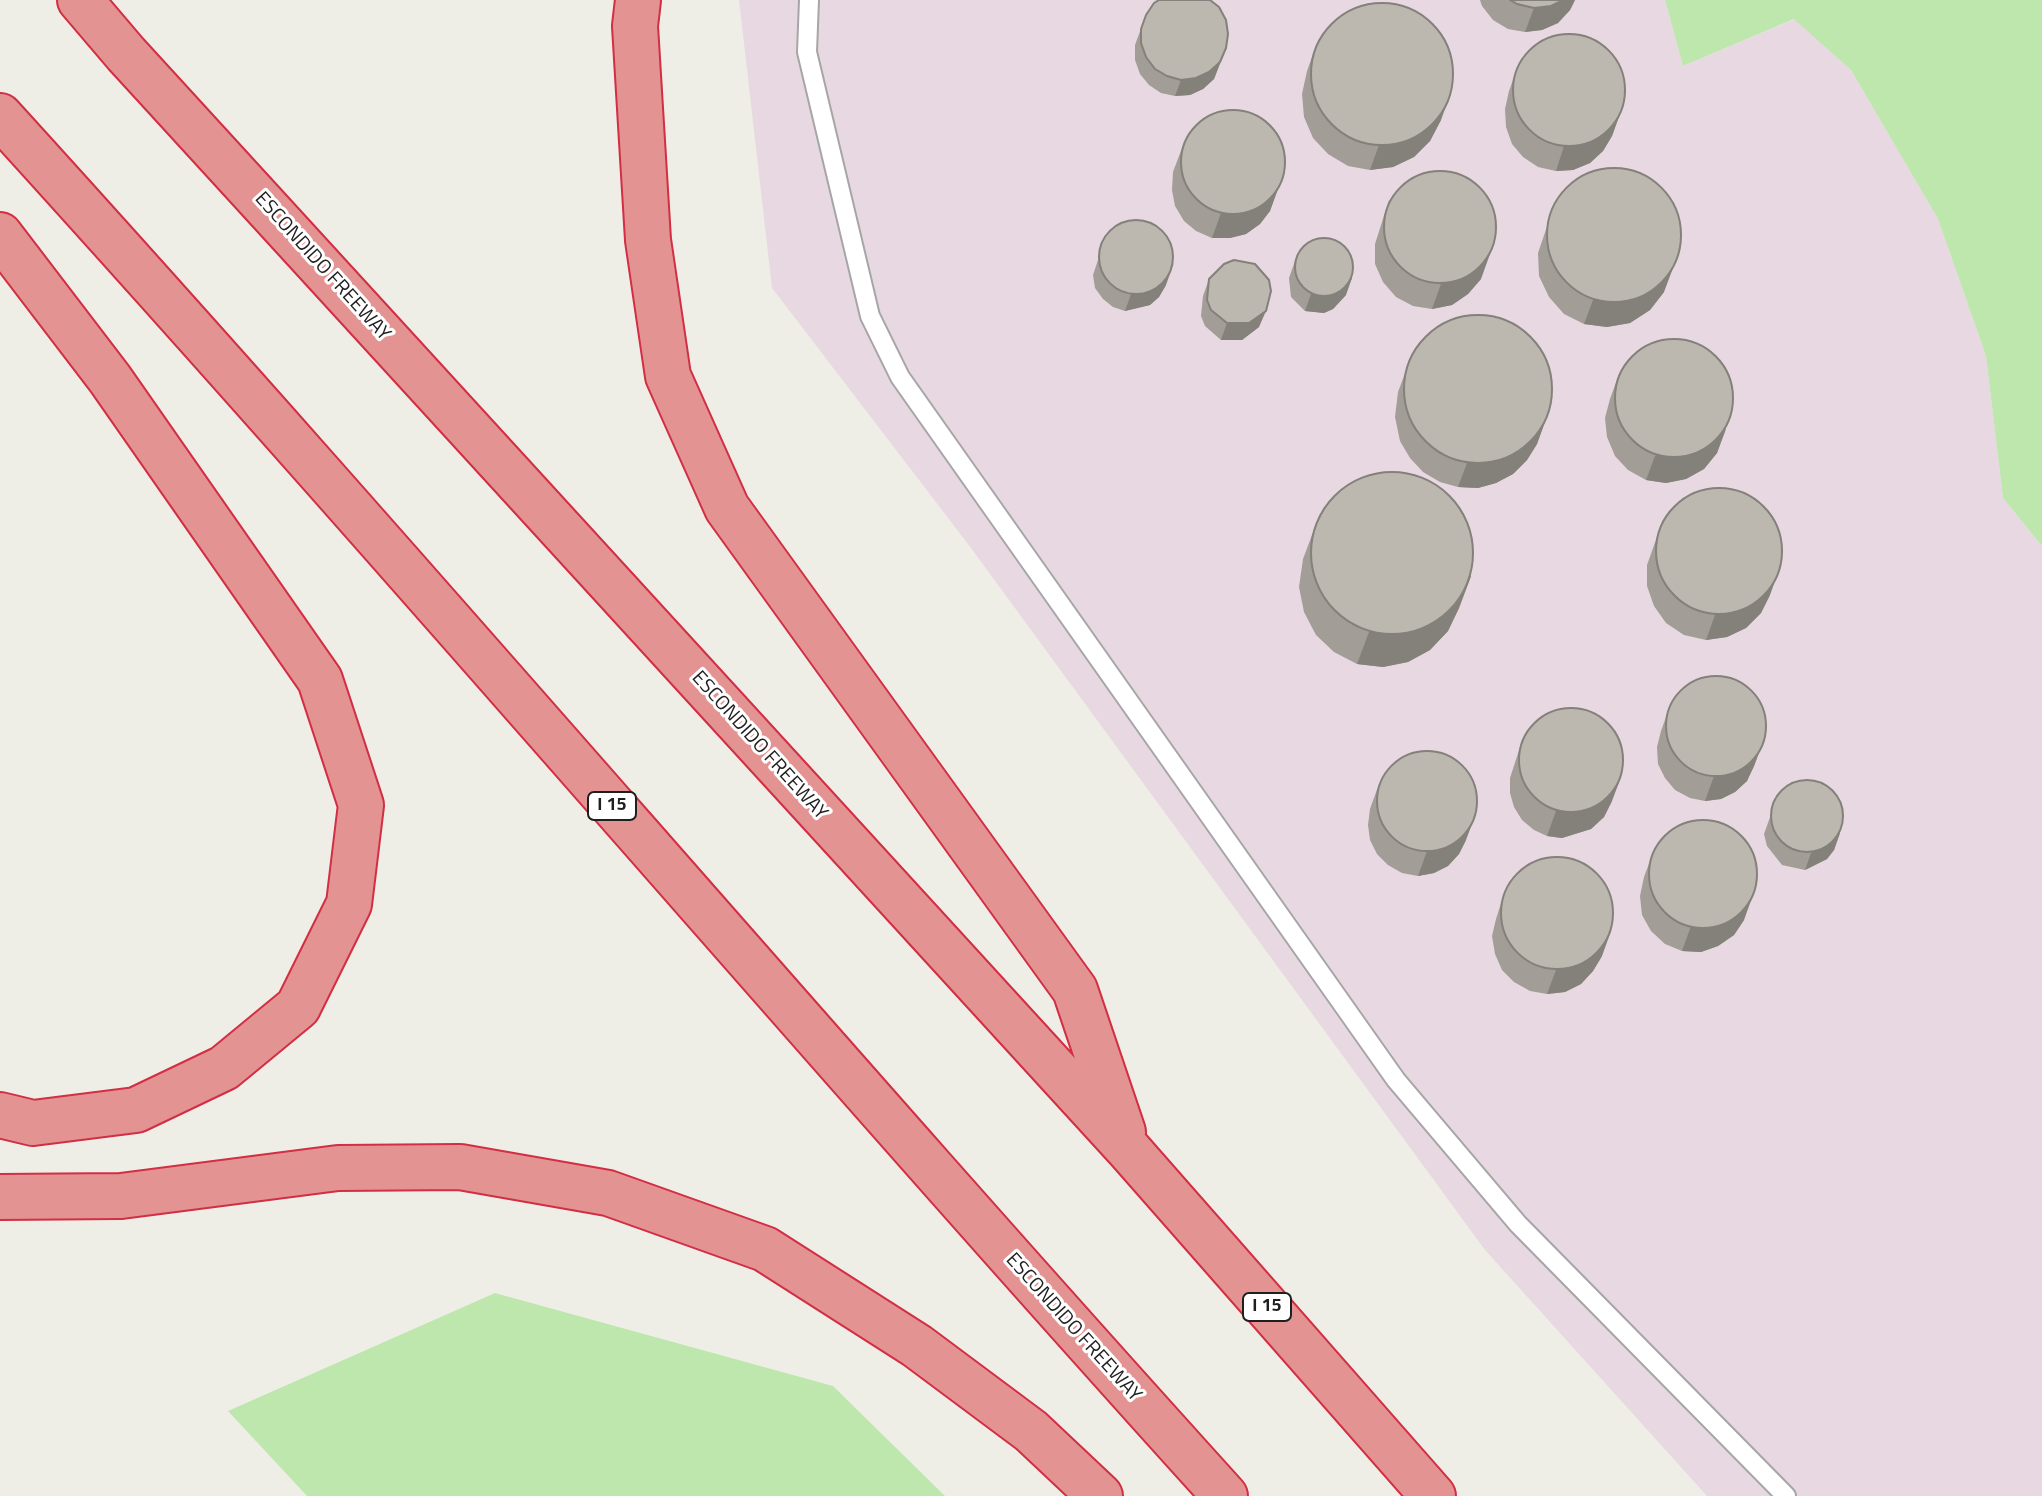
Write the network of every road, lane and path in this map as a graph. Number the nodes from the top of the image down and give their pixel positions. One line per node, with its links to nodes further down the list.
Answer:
1 (80, 0): 7 (highway, ESCONDIDO FREEWAY / I 15)
2 (809, 0): 12 (lane)
3 (636, 13): 7 (highway)
4 (0, 116): 10 (highway, ESCONDIDO FREEWAY / I 15)
5 (0, 235): 6 (highway)
6 (0, 1115)
7 (1129, 1150): 11 (highway, ESCONDIDO FREEWAY / I 15)
8 (0, 1197): 9 (highway)
9 (1100, 1496)
10 (1225, 1496)
11 (1433, 1496)
12 (1786, 1496)

